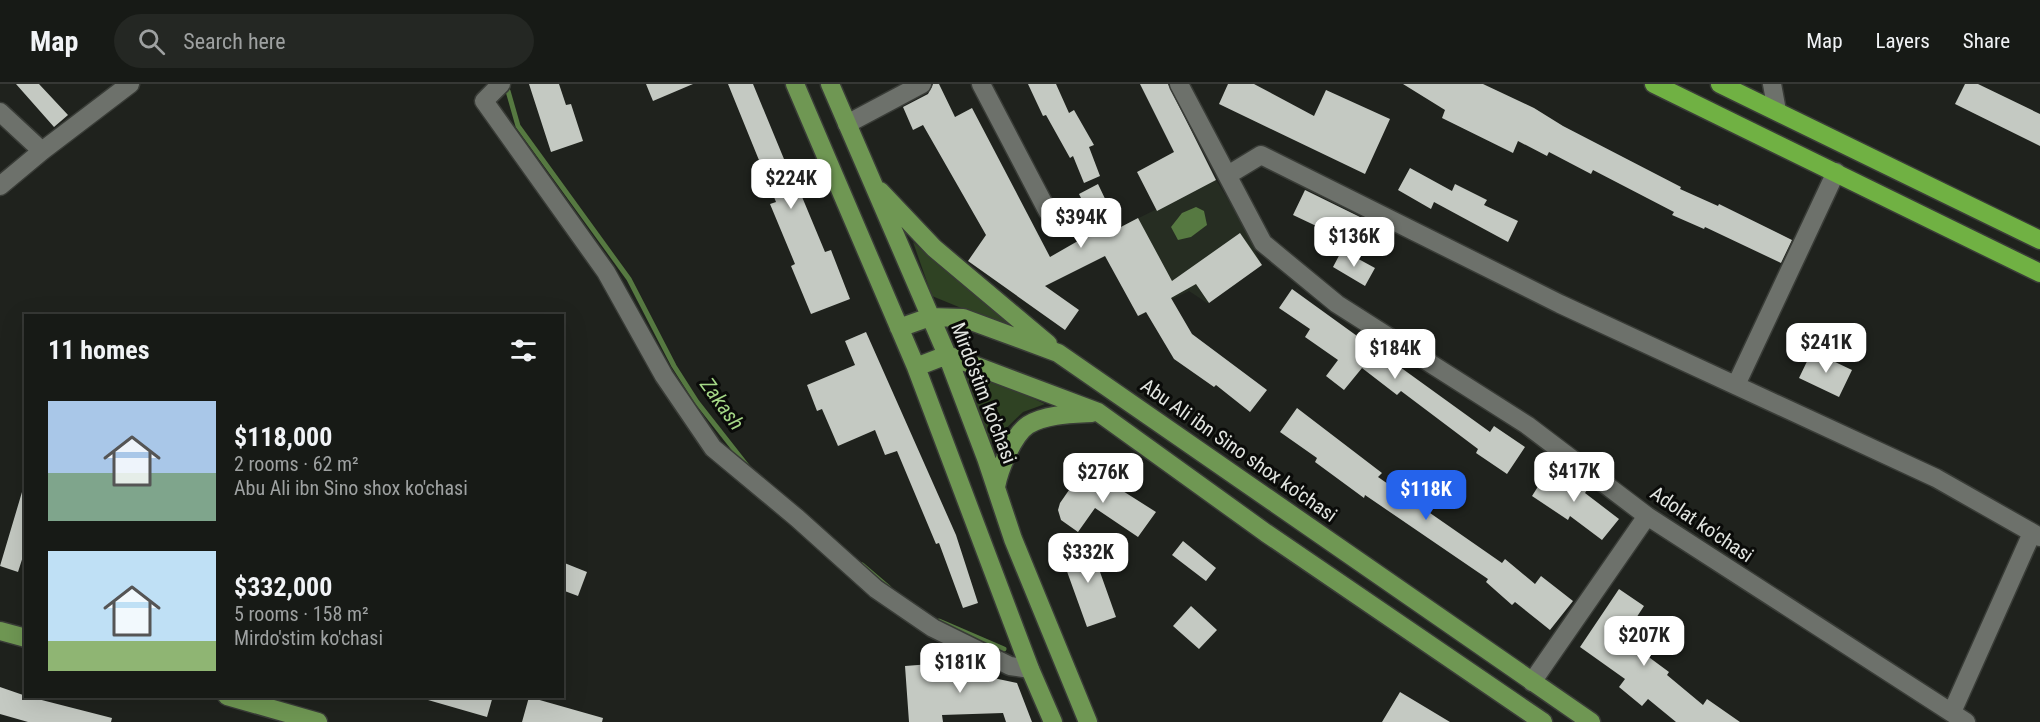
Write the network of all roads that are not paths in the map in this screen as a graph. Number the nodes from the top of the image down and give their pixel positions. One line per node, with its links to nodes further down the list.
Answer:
1 (130, 84): 14 (street)
2 (501, 84): 34 (street)
3 (795, 84): 23 (main road)
4 (830, 84): 13 (main road, Mirdo'stim ko'chasi)
5 (922, 84): 13 (street)
6 (981, 84): 19 (street)
7 (1179, 84): 16 (street, Adolat ko'chasi)
8 (1654, 84): 15 (highway)
9 (1720, 84): 11 (highway)
10 (1772, 84): 11 (street)
11 (1777, 111): 20 (highway)
12 (0, 112): 14 (street)
13 (847, 124): 17 (main road, Mirdo'stim ko'chasi)
14 (42, 151): 18 (street)
15 (1836, 172): 21 (highway); 27 (street)
16 (1228, 174): 27 (street, Adolat ko'chasi); 30 (street, Adolat ko'chasi)
17 (872, 182): 22 (main road, Mirdo'stim ko'chasi); 24 (main road)
18 (0, 186)
19 (1048, 212)
20 (2040, 240)
21 (2040, 273)
22 (930, 317): 23 (main road, Abu Ali ibn Sino shox ko'chasi); 24 (main road, Abu Ali ibn Sino shox ko'chasi); 25 (main road, Mirdo'stim ko'chasi)
23 (899, 328): 26 (main road)
24 (1058, 353): 35 (main road, Abu Ali ibn Sino shox ko'chasi)
25 (947, 355): 26 (main road); 28 (main road); 29 (main road, Mirdo'stim ko'chasi)
26 (916, 367): 34 (main road)
27 (1736, 386): 31 (street, Adolat ko'chasi)
28 (1098, 412): 29 (main road); 41 (main road)
29 (996, 487): 40 (main road, Mirdo'stim ko'chasi)
30 (1647, 516): 35 (street); 37 (street, Adolat ko'chasi)
31 (2036, 535): 37 (street, Adolat ko'chasi)
32 (0, 631): 33 (main road)
33 (24, 637)
34 (1030, 669): 39 (main road)
35 (1532, 682): 42 (main road, Abu Ali ibn Sino shox ko'chasi)
36 (234, 698): 38 (main road)
37 (1959, 717)
38 (318, 722)
39 (1053, 722)
40 (1088, 722)
41 (1543, 722)
42 (1591, 722)

